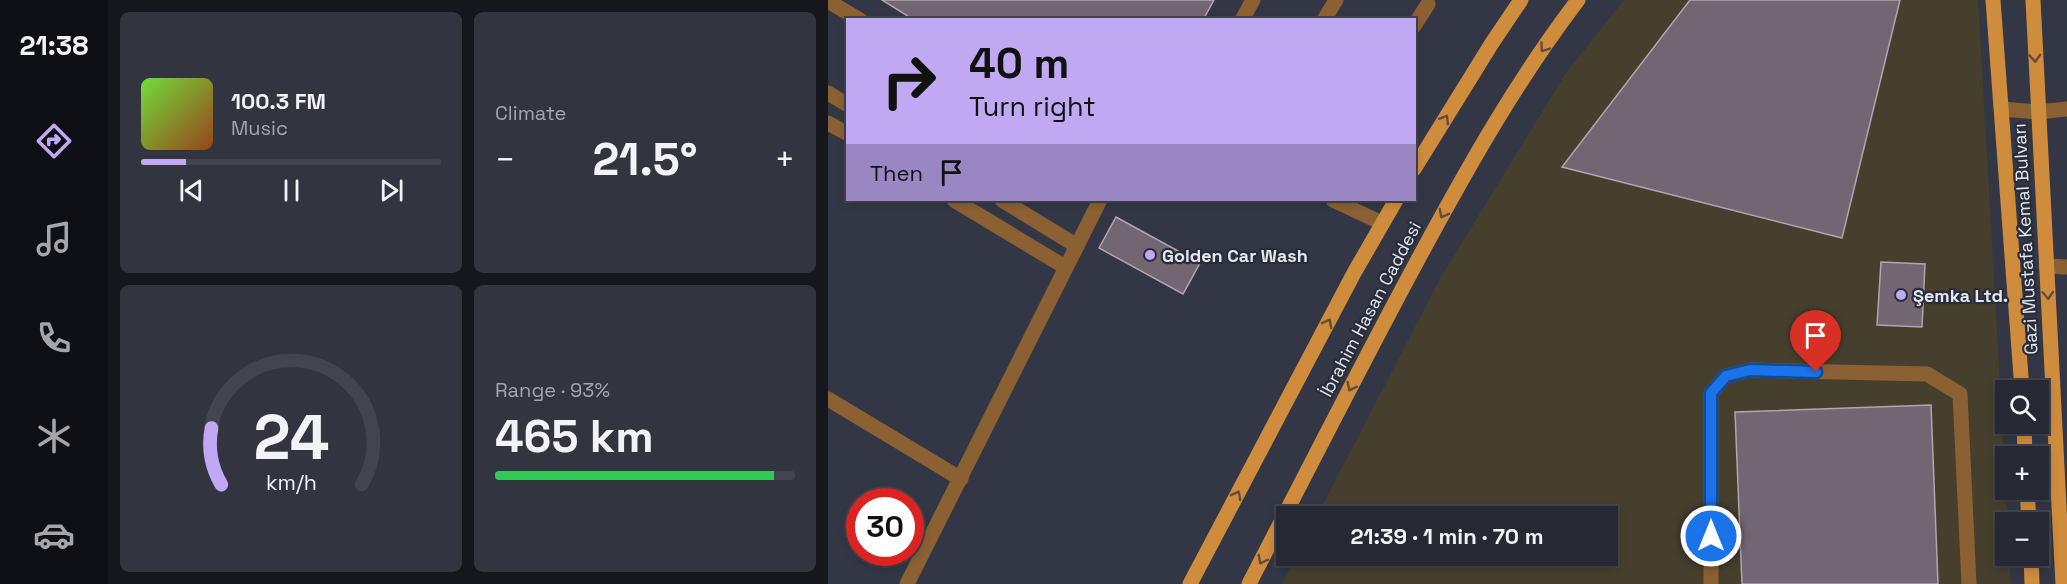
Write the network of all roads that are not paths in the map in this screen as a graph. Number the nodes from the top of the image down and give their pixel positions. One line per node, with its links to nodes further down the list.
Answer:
1 (1253, 0): 10 (street)
2 (1336, 0): 11 (street)
3 (1521, 0): 20 (main road, one-way to 3)
4 (1578, 0): 38 (main road, İbrahim Hasan Caddesi, one-way to 38)
5 (1993, 0): 15 (main road, Gazi Mustafa Kemal Bulvarı)
6 (2033, 0): 17 (main road, Gazi Mustafa Kemal Bulvarı, one-way to 17)
7 (828, 1): 9 (street)
8 (1428, 4): 12 (street)
9 (857, 18)
10 (1243, 18)
11 (1325, 18)
12 (1416, 23)
13 (828, 93): 14 (street)
14 (846, 104)
15 (2002, 109): 17 (street); 31 (main road, Gazi Mustafa Kemal Bulvarı)
16 (2067, 109): 17 (street)
17 (2038, 112): 28 (main road, Gazi Mustafa Kemal Bulvarı)
18 (828, 123): 19 (street)
19 (846, 133)
20 (1416, 166)
21 (956, 201): 29 (street)
22 (1004, 201): 27 (street)
23 (1100, 201): 27 (street)
24 (1335, 201): 26 (street)
25 (1395, 201): 26 (main road, İbrahim Hasan Caddesi)
26 (1382, 223): 37 (main road, İbrahim Hasan Caddesi, one-way to 26)
27 (1077, 246): 29 (street)
28 (2046, 266): 30 (street); 34 (main road, Gazi Mustafa Kemal Bulvarı, one-way to 34)
29 (1065, 267): 33 (street)
30 (2067, 267)
31 (2021, 380)
32 (828, 399): 33 (street)
33 (961, 479): 36 (street)
34 (2062, 485): 42 (main road, Gazi Mustafa Kemal Bulvarı)
35 (2031, 566): 41 (main road)
36 (907, 584)
37 (1190, 584)
38 (1249, 584)
39 (1711, 584): 40 (street)
40 (1969, 584)
41 (2032, 584)
42 (2063, 584)

